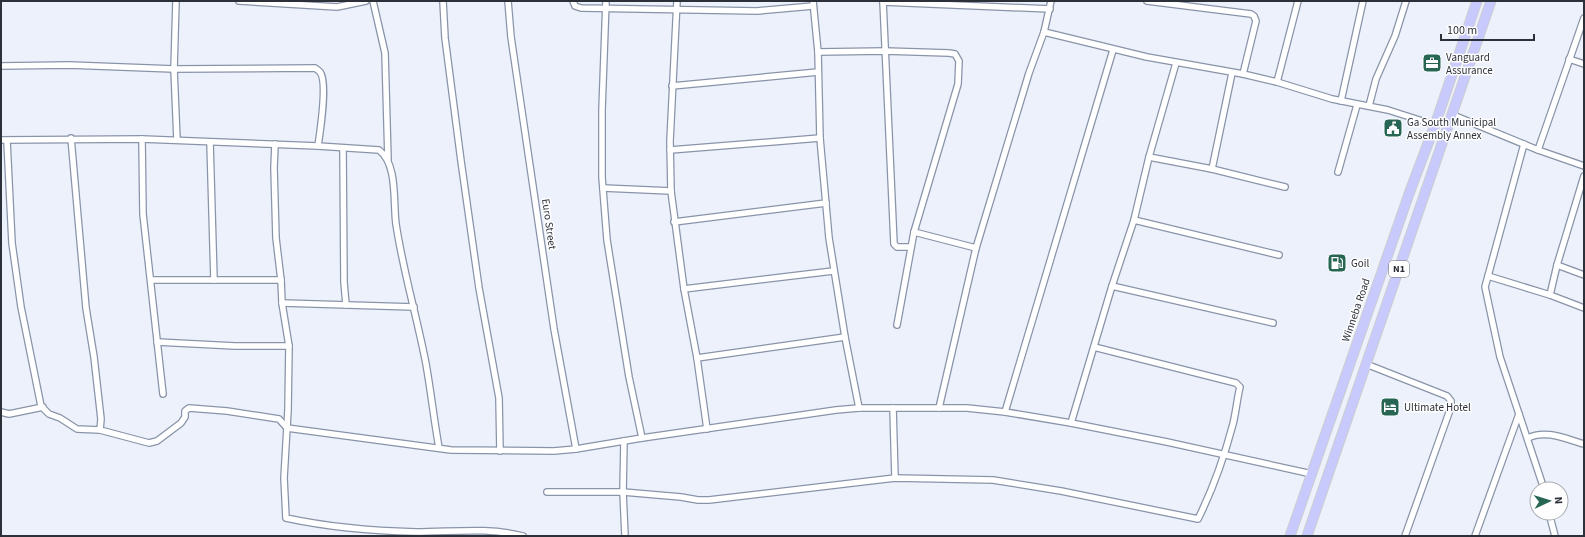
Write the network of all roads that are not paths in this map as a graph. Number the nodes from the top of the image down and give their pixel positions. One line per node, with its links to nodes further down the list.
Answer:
1 (176, 1): 31 (street)
2 (239, 1): 3 (street)
3 (366, 1)
4 (373, 1): 55 (street)
5 (443, 1): 114 (street)
6 (508, 1): 113 (street, Euro Street)
7 (573, 1): 19 (street)
8 (606, 1): 19 (street)
9 (677, 1): 21 (street)
10 (1051, 1): 20 (street)
11 (1147, 1): 34 (street)
12 (1298, 1): 35 (street)
13 (1363, 1): 37 (street)
14 (1406, 1): 39 (street)
15 (1477, 1): 41 (highway, Winneba Road / N1)
16 (1491, 1): 40 (highway, N1)
17 (883, 2): 20 (street); 25 (street)
18 (813, 3): 21 (street); 26 (street)
19 (606, 9): 21 (street); 61 (street)
20 (1050, 9): 23 (street)
21 (677, 10): 36 (street)
22 (1584, 18): 27 (street)
23 (1044, 32): 24 (street); 70 (street)
24 (1113, 50): 28 (street); 102 (street)
25 (885, 51): 26 (street); 68 (street); 69 (street)
26 (818, 52): 32 (street)
27 (1569, 59): 29 (street); 53 (street)
28 (1176, 63): 33 (street); 54 (street)
29 (1584, 64)
30 (1, 66): 31 (street)
31 (174, 70): 46 (street); 50 (street)
32 (818, 72): 36 (street); 44 (street)
33 (1232, 73): 34 (street); 57 (street)
34 (1243, 74): 35 (street)
35 (1277, 82): 37 (street)
36 (672, 86): 52 (street)
37 (1341, 101): 38 (street)
38 (1357, 105): 39 (street); 58 (street)
39 (1369, 106): 41 (street)
40 (1452, 115): 49 (street); 64 (highway, N1)
41 (1434, 125): 63 (highway, Winneba Road / N1)
42 (71, 138): 43 (street); 45 (street); 107 (street)
43 (142, 138): 46 (street); 76 (street)
44 (820, 138): 52 (street); 65 (street)
45 (4, 140): 97 (street)
46 (176, 140): 47 (street)
47 (210, 142): 48 (street); 77 (street)
48 (275, 144): 50 (street); 78 (street)
49 (1524, 144): 53 (street); 75 (street)
50 (318, 146): 51 (street)
51 (343, 148): 55 (street); 83 (street)
52 (670, 150): 62 (street)
53 (1538, 150): 56 (street)
54 (1149, 157): 57 (street); 66 (street)
55 (388, 159): 84 (street)
56 (1584, 166)
57 (1212, 169): 60 (street)
58 (1338, 172)
59 (1584, 176): 72 (street)
60 (1285, 187)
61 (603, 188): 62 (street); 108 (street)
62 (671, 191): 67 (street)
63 (1410, 191): 64 (highway); 93 (highway, Winneba Road / N1)
64 (1424, 197): 94 (highway, N1)
65 (826, 203): 67 (street); 73 (street)
66 (1134, 220): 71 (street); 79 (street)
67 (674, 222): 80 (street)
68 (914, 232): 69 (street); 70 (street)
69 (910, 247): 87 (street)
70 (976, 248): 100 (street)
71 (1279, 255)
72 (1557, 265): 74 (street); 81 (street)
73 (833, 272): 80 (street); 88 (street)
74 (1584, 275)
75 (1488, 276): 81 (street); 103 (street)
76 (151, 280): 77 (street); 89 (street)
77 (214, 280): 78 (street)
78 (281, 280): 82 (street)
79 (1112, 286): 86 (street); 91 (street)
80 (684, 289): 92 (street)
81 (1550, 295): 85 (street)
82 (282, 303): 83 (street); 90 (street)
83 (346, 305): 84 (street)
84 (414, 307): 112 (street)
85 (1584, 308)
86 (1273, 323)
87 (897, 325)
88 (845, 337): 92 (street); 98 (street)
89 (157, 342): 90 (street); 96 (street)
90 (289, 346): 105 (street)
91 (1094, 347): 104 (street); 115 (street)
92 (697, 358): 106 (street)
93 (1351, 360): 95 (highway); 116 (highway, Winneba Road / N1)
94 (1366, 364): 95 (highway, N1); 128 (street)
95 (1361, 380): 127 (highway, N1)
96 (163, 394)
97 (43, 407): 101 (street); 107 (street)
98 (859, 408): 99 (street); 106 (street)
99 (893, 408): 100 (street); 117 (street)
100 (939, 408): 102 (street)
101 (1, 412)
102 (1005, 412): 104 (street)
103 (1519, 414): 109 (street); 129 (street)
104 (1072, 423): 115 (street)
105 (287, 428): 107 (street); 112 (street); 123 (street)
106 (707, 429): 108 (street)
107 (100, 430)
108 (642, 438): 110 (street)
109 (1528, 438): 111 (street); 118 (street)
110 (624, 441): 113 (street); 120 (street)
111 (1584, 444)
112 (439, 448): 114 (street)
113 (576, 450): 114 (street)
114 (500, 451)
115 (1223, 454): 116 (street); 117 (street)
116 (1312, 474): 126 (highway, Winneba Road / N1)
117 (895, 478): 120 (street)
118 (1541, 481)
119 (547, 492): 120 (street)
120 (623, 492): 125 (street)
121 (1551, 521): 122 (street)
122 (1553, 534)
123 (516, 535): 124 (street)
124 (523, 536)
125 (625, 536)
126 (1290, 536)
127 (1307, 536)
128 (1405, 536)
129 (1475, 536)

